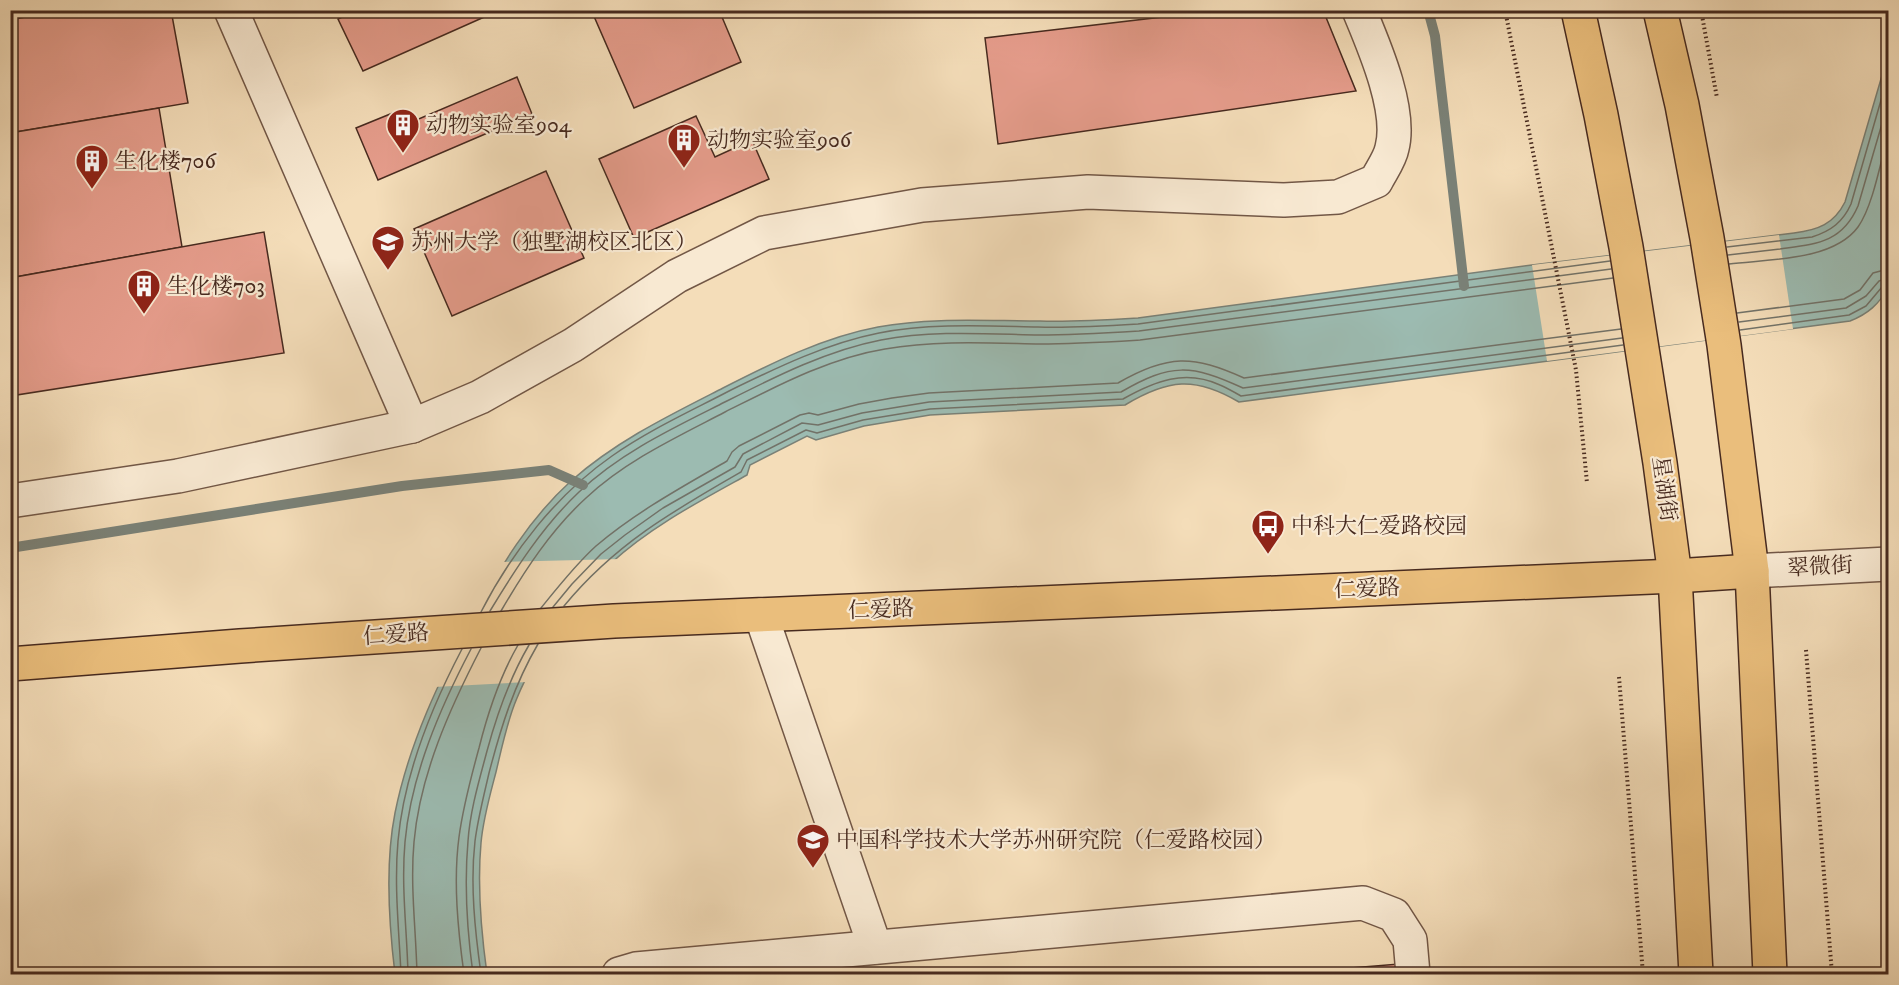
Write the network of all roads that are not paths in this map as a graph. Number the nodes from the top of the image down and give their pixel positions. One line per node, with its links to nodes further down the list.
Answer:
1 (231, 10): 5 (street)
2 (1359, 10): 5 (street)
3 (1578, 10): 9 (main road, 星湖街)
4 (1660, 10): 8 (main road)
5 (412, 426): 6 (street)
6 (10, 501)
7 (1888, 564): 8 (street, 翠微街)
8 (1752, 571): 9 (main road, 仁爱路); 16 (main road)
9 (1675, 576): 10 (main road, 仁爱路); 15 (main road, 星湖街)
10 (761, 615): 11 (main road, 仁爱路); 12 (street)
11 (10, 664)
12 (875, 947): 13 (street); 14 (street)
13 (619, 975)
14 (1413, 975)
15 (1696, 975)
16 (1770, 975)

